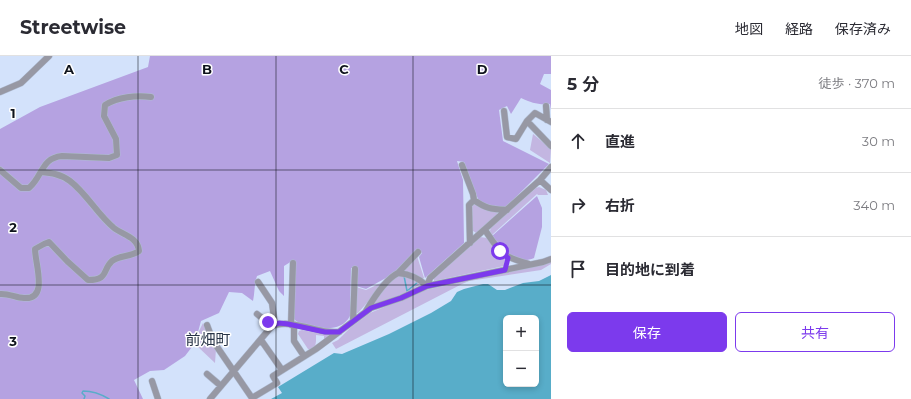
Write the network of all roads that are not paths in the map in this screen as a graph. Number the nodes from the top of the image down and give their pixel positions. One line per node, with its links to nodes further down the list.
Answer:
1 (49, 56): 2 (street)
2 (0, 92)
3 (151, 97): 12 (street)
4 (546, 106): 7 (street)
5 (504, 111): 6 (street)
6 (527, 121): 7 (street); 8 (street)
7 (549, 121)
8 (551, 146)
9 (462, 165): 15 (street)
10 (551, 167): 13 (street)
11 (0, 170): 12 (street)
12 (41, 172): 29 (street)
13 (540, 180): 14 (street); 16 (street)
14 (551, 190)
15 (474, 200): 16 (street); 18 (street)
16 (507, 210): 17 (street)
17 (485, 230): 18 (street); 20 (street)
18 (470, 243): 28 (street)
19 (418, 252): 26 (street)
20 (508, 258): 23 (street); 25 (street)
21 (551, 258): 23 (street)
22 (293, 263): 34 (street)
23 (530, 265): 25 (street)
24 (355, 269): 32 (street)
25 (505, 270): 28 (street)
26 (398, 273): 28 (street); 30 (street)
27 (258, 282): 35 (street)
28 (427, 286): 30 (street)
29 (0, 294)
30 (365, 312): 32 (street)
31 (257, 314): 35 (street)
32 (353, 321): 36 (street)
33 (207, 325): 40 (street)
34 (293, 325): 35 (street); 36 (street); 38 (street)
35 (273, 326): 37 (street)
36 (339, 332): 38 (street)
37 (261, 340): 39 (street); 40 (street)
38 (304, 356): 39 (street)
39 (282, 370): 40 (street)
40 (234, 372): 43 (street)
41 (207, 374): 43 (street)
42 (152, 381): 44 (street)
43 (221, 386): 45 (street)
44 (158, 399)
45 (210, 399)

